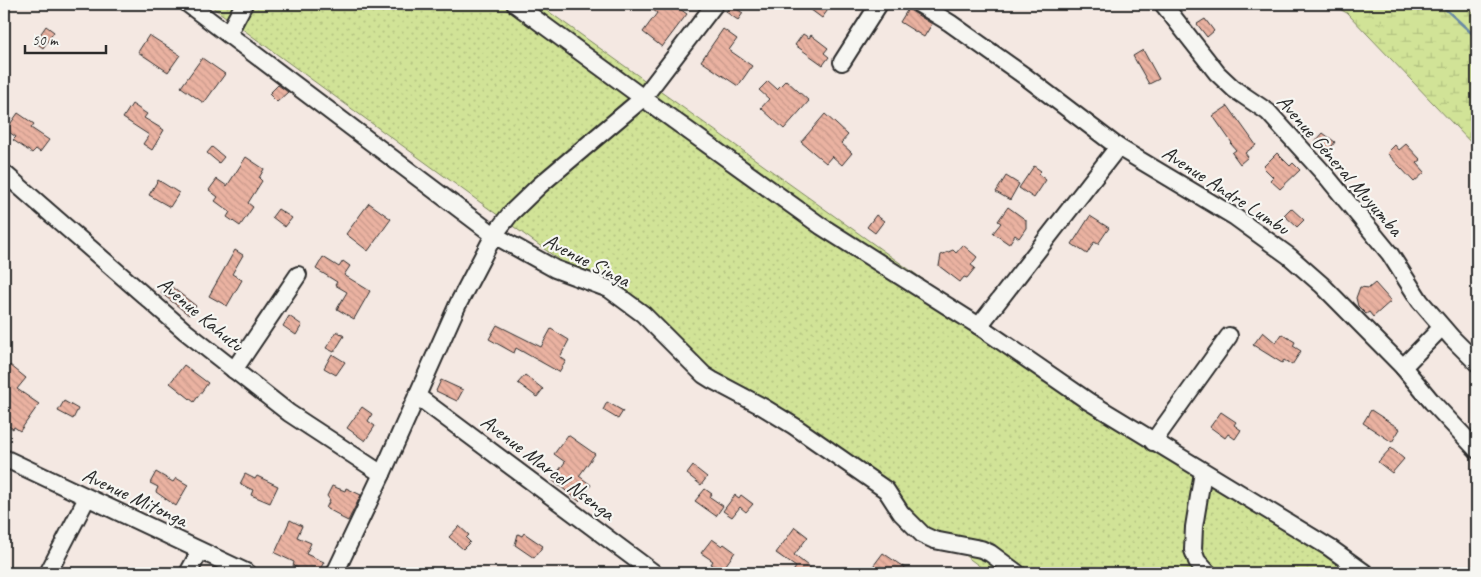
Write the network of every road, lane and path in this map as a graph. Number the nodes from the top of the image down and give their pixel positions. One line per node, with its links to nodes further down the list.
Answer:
1 (188, 4): 8 (street, Avenue Singa)
2 (244, 4): 8 (street)
3 (515, 4): 10 (street)
4 (715, 4): 10 (street)
5 (879, 4): 9 (street)
6 (919, 4): 11 (street, Avenue Andre Lumbu)
7 (1163, 4): 16 (street, Avenue Géneral Muyumba)
8 (228, 34): 13 (street, Avenue Singa)
9 (842, 62)
10 (642, 98): 13 (street); 15 (street)
11 (1118, 147): 15 (street); 19 (street, Avenue Andre Lumbu)
12 (4, 173): 20 (street, Avenue Kahutu)
13 (494, 235): 21 (street); 34 (street, Avenue Singa)
14 (298, 275): 20 (street)
15 (979, 326): 22 (street)
16 (1442, 327): 18 (street, Avenue Géneral Muyumba); 19 (street)
17 (1229, 336): 22 (street)
18 (1477, 363)
19 (1403, 367): 23 (street, Avenue Andre Lumbu)
20 (234, 370): 26 (street, Avenue Kahutu)
21 (417, 396): 26 (street); 33 (street, Avenue Marcel Nsenga)
22 (1153, 442): 25 (street)
23 (1477, 450)
24 (4, 458): 27 (street, Avenue Mitonga)
25 (1203, 472): 35 (street); 36 (street)
26 (382, 474): 32 (street)
27 (87, 498): 28 (street, Avenue Mitonga); 29 (street)
28 (200, 551): 30 (street); 31 (street, Avenue Mitonga)
29 (48, 573)
30 (188, 573)
31 (248, 573)
32 (335, 573)
33 (654, 573)
34 (1017, 573)
35 (1208, 573)
36 (1366, 573)

